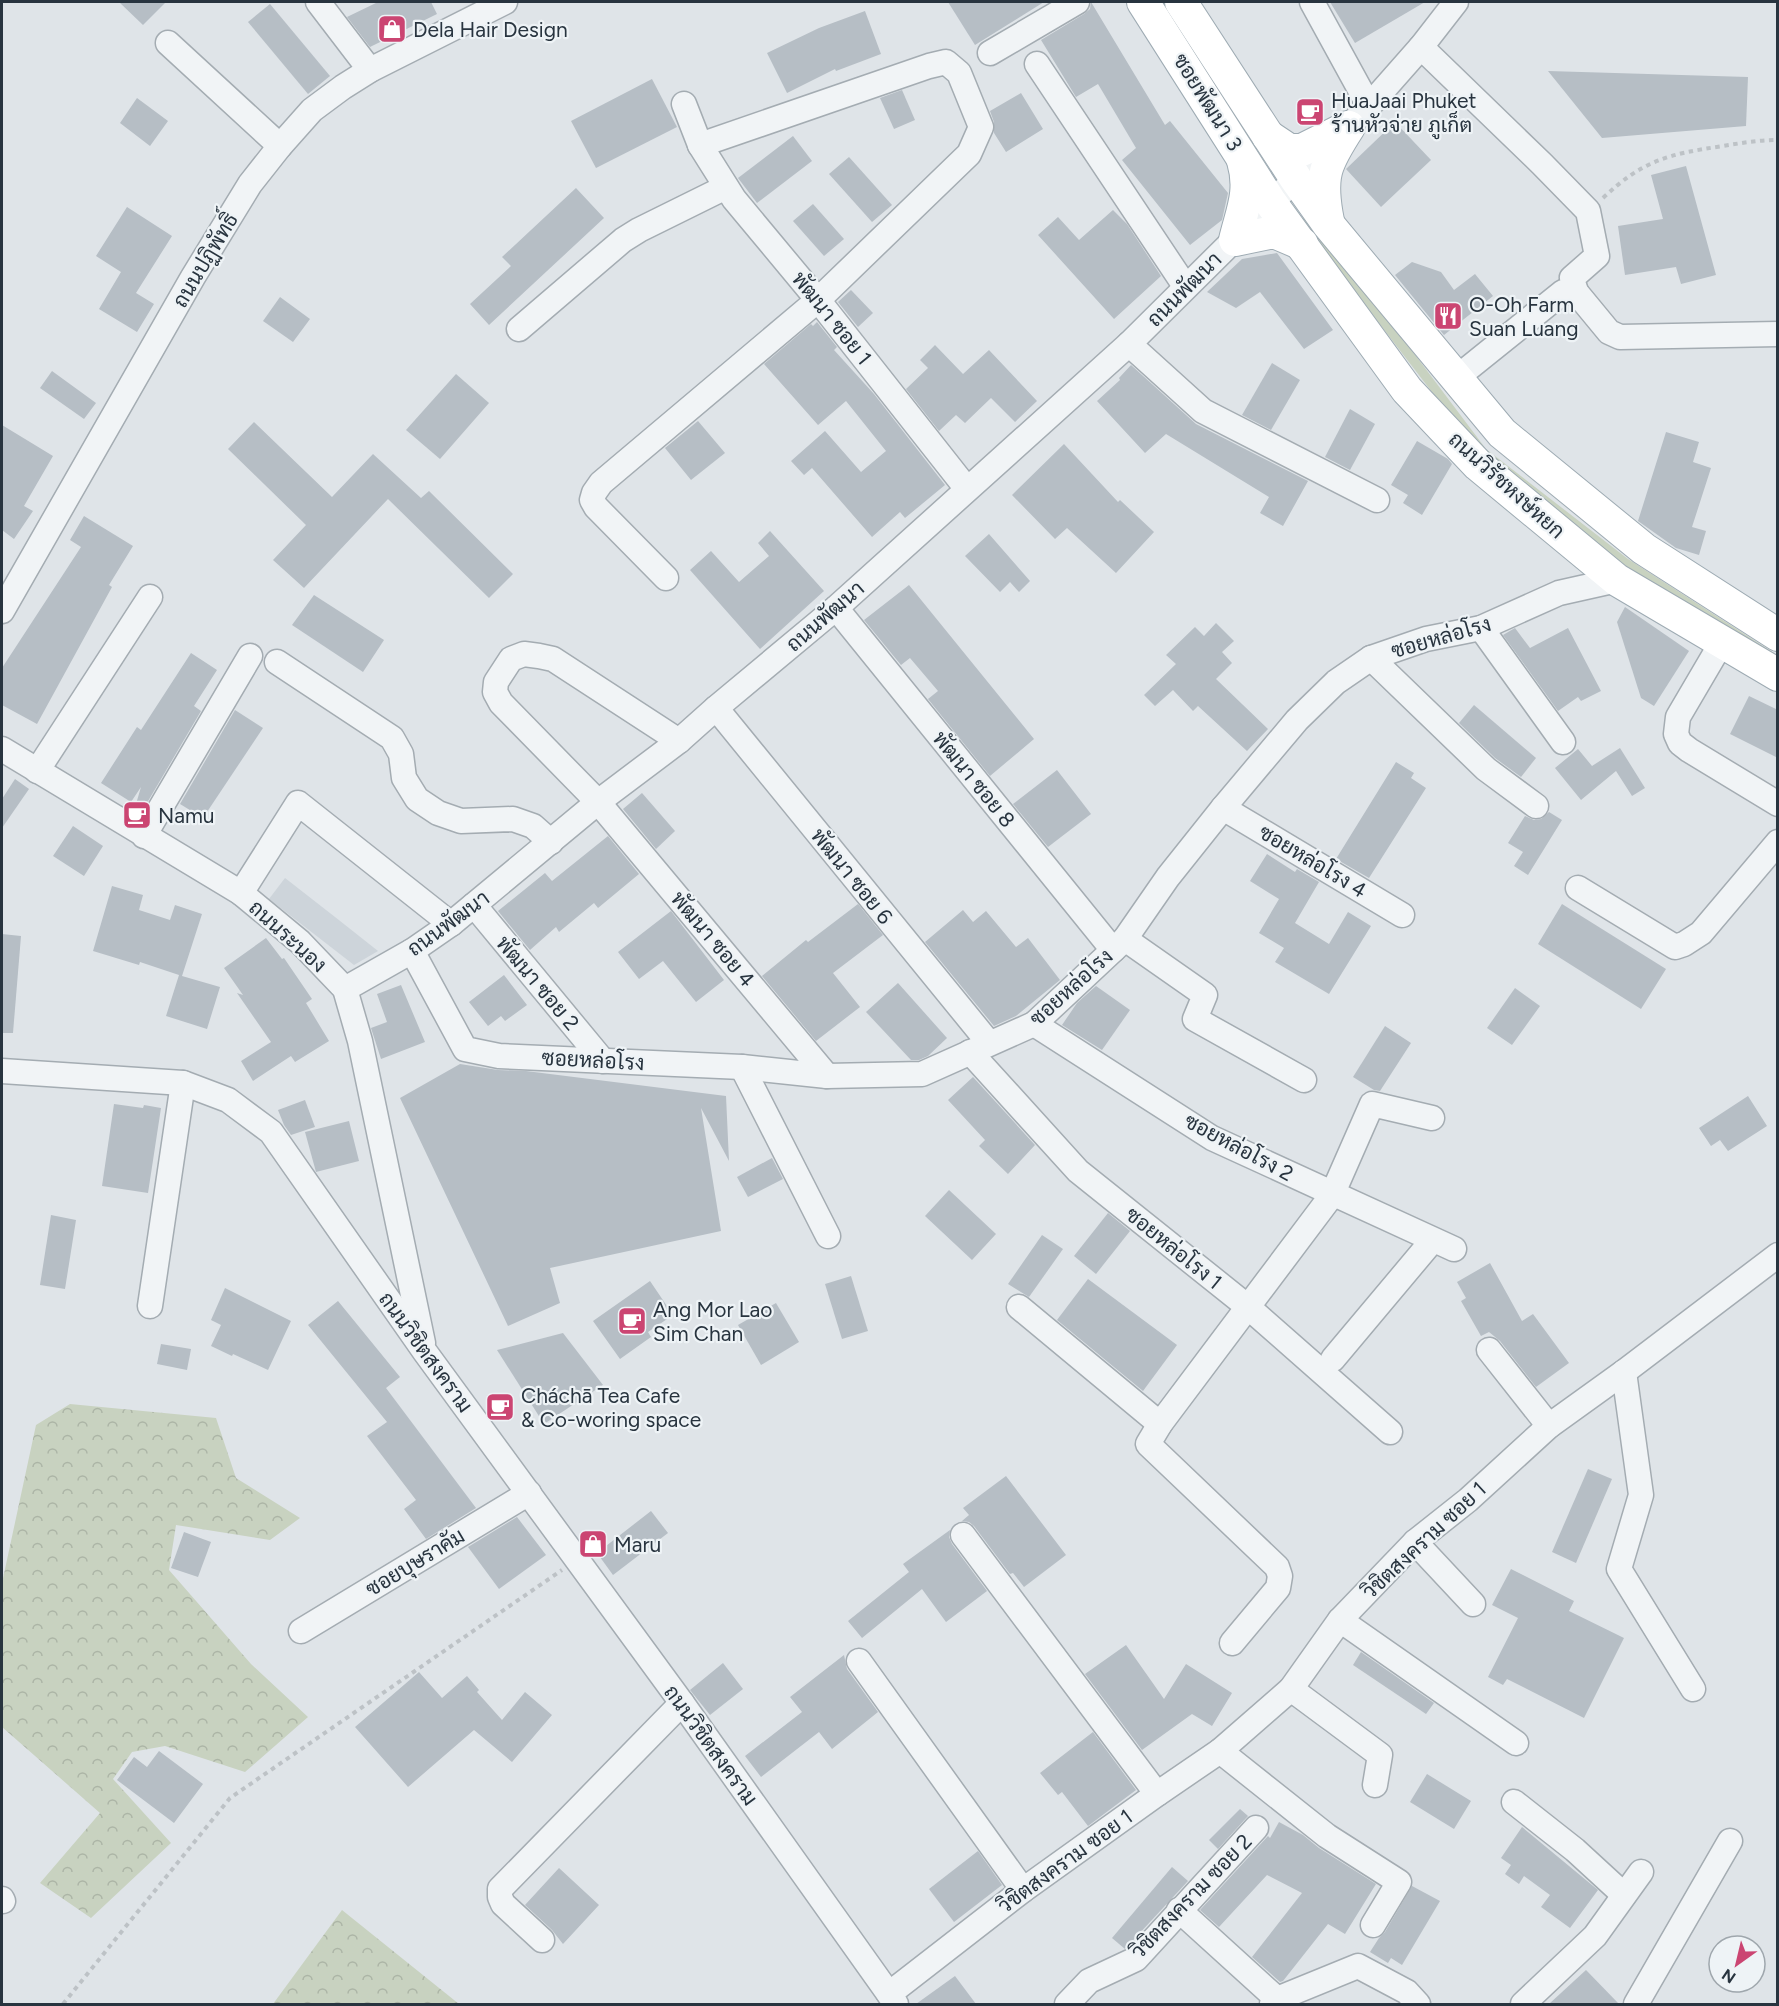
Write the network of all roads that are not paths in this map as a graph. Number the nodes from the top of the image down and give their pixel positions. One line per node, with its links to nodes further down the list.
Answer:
1 (318, 2): 12 (street)
2 (505, 2): 12 (street, ถนนปฏิพัทธิ์)
3 (1077, 2): 10 (street)
4 (1143, 2): 18 (main road, ซอยพัฒนา 3)
5 (1181, 2): 15 (main road, ซอยพัฒนา 3)
6 (1312, 2): 14 (street)
7 (1456, 2): 9 (street, ถนนพัฒนา)
8 (168, 43): 17 (street)
9 (1421, 47): 14 (street, ถนนพัฒนา); 26 (street)
10 (990, 53)
11 (1037, 64): 25 (street)
12 (370, 70): 17 (street, ถนนปฏิพัทธิ์)
13 (684, 104): 16 (street, พัฒนา ซอย 1)
14 (1359, 116): 15 (main road); 19 (street, ถนนพัฒนา); 22 (main road)
15 (1268, 136): 19 (main road, ซอยพัฒนา 3)
16 (700, 145): 20 (street, พัฒนา ซอย 1); 27 (street)
17 (280, 146): 38 (street, ถนนปฏิพัทธิ์)
18 (1242, 156): 21 (main road, ซอยพัฒนา 3); 23 (main road)
19 (1296, 179): 21 (street, ถนนพัฒนา); 22 (main road, ถนนวิรัชหงษ์หยก)
20 (726, 188): 27 (street, พัฒนา ซอย 1); 28 (street)
21 (1271, 204): 23 (street, ถนนพัฒนา); 24 (main road, ถนนวิรัชหงษ์หยก)
22 (1328, 224): 31 (main road, ถนนวิรัชหงษ์หยก)
23 (1234, 240): 24 (main road); 25 (street, ถนนพัฒนา)
24 (1302, 244): 35 (main road, ถนนวิรัชหงษ์หยก)
25 (1185, 286): 30 (street, ถนนพัฒนา)
26 (1576, 292): 29 (street); 31 (street)
27 (819, 300): 32 (street, พัฒนา ซอย 1); 34 (street)
28 (519, 329)
29 (1778, 334)
30 (1129, 344): 32 (street, ถนนพัฒนา); 33 (street)
31 (1455, 379): 40 (main road, ถนนวิรัชหงษ์หยก)
32 (967, 489): 37 (street, ถนนพัฒนา)
33 (1377, 500)
34 (666, 578)
35 (1617, 580): 39 (street, ซอยหล่อโรง); 41 (main road, ถนนวิรัชหงษ์หยก)
36 (150, 597): 50 (street)
37 (836, 608): 46 (street, ถนนพัฒนา); 63 (street, พัฒนา ซอย 8)
38 (2, 611)
39 (1481, 628): 43 (street, ซอยหล่อโรง); 48 (street)
40 (1778, 635)
41 (1722, 642): 45 (main road, ถนนวิรัชหงษ์หยก); 52 (street)
42 (250, 656): 55 (street)
43 (1371, 658): 53 (street); 54 (street, ซอยหล่อโรง)
44 (277, 662): 56 (street)
45 (1778, 675)
46 (716, 708): 47 (street, ถนนพัฒนา); 67 (street, พัฒนา ซอย 6)
47 (679, 741): 51 (street, ถนนพัฒนา); 51 (street, พัฒนา ซอย 4)
48 (1563, 742)
49 (2, 749): 50 (street, ถนนระนอง)
50 (37, 771): 55 (street, ถนนระนอง)
51 (598, 802): 56 (street, ถนนพัฒนา); 71 (street, พัฒนา ซอย 4)
52 (1778, 804)
53 (1536, 806)
54 (1223, 808): 61 (street, ซอยหล่อโรง 4); 63 (street, ซอยหล่อโรง)
55 (144, 836): 59 (street, ถนนระนอง)
56 (551, 842): 60 (street, ถนนพัฒนา)
57 (1778, 842): 58 (street)
58 (1578, 888)
59 (241, 893): 62 (street); 65 (street, ถนนระนอง)
60 (474, 905): 62 (street, ถนนพัฒนา); 68 (street, พัฒนา ซอย 2)
61 (1402, 915)
62 (451, 924): 64 (street, ถนนพัฒนา)
63 (1119, 945): 66 (street, ซอยหล่อโรง); 72 (street, พัฒนา ซอย 8)
64 (412, 951): 65 (street, ถนนพัฒนา); 68 (street, ซอยหล่อโรง)
65 (345, 989): 78 (street, ถนนระนอง)
66 (1034, 1024): 67 (street, ซอยหล่อโรง); 75 (street, ซอยหล่อโรง 2)
67 (980, 1047): 71 (street, ซอยหล่อโรง); 84 (street, ซอยหล่อโรง 1)
68 (603, 1061): 69 (street, ซอยหล่อโรง)
69 (742, 1067): 71 (street, ซอยหล่อโรง); 76 (street)
70 (2, 1071): 73 (street, ถนนวิชิตสงคราม)
71 (827, 1076)
72 (1304, 1080)
73 (183, 1083): 81 (street, ถนนวิชิตสงคราม); 82 (street)
74 (1432, 1118): 75 (street)
75 (1332, 1195): 77 (street, ซอยหล่อโรง 2); 84 (street)
76 (828, 1236)
77 (1432, 1241): 79 (street, ซอยหล่อโรง 2); 87 (street)
78 (403, 1247): 81 (street); 86 (street, ถนนระนอง)
79 (1454, 1250)
80 (1778, 1255): 88 (street, วิชิตสงคราม ซอย 1)
81 (368, 1271): 86 (street, ถนนวิชิตสงคราม)
82 (150, 1306)
83 (1019, 1307): 89 (street)
84 (1248, 1307): 89 (street); 91 (street, ซอยหล่อโรง 1)
85 (1489, 1350): 90 (street)
86 (425, 1352): 92 (street, ถนนวิชิตสงคราม)
87 (1332, 1359)
88 (1624, 1372): 90 (street, วิชิตสงคราม ซอย 1); 101 (street)
89 (1160, 1424): 98 (street)
90 (1549, 1426): 94 (street, วิชิตสงคราม ซอย 1)
91 (1390, 1432)
92 (529, 1493): 97 (street, ซอยบุษราคัม); 102 (street, ถนนวิชิตสงคราม)
93 (963, 1535): 106 (street)
94 (1415, 1542): 95 (street); 96 (street, วิชิตสงคราม ซอย 1)
95 (1473, 1604)
96 (1340, 1620): 100 (street, วิชิตสงคราม ซอย 1); 103 (street)
97 (301, 1631)
98 (1232, 1643)
99 (859, 1661): 111 (street)
100 (1291, 1689): 104 (street, วิชิตสงคราม ซอย 1); 105 (street)
101 (1693, 1689)
102 (682, 1703): 115 (street); 116 (street, ถนนวิชิตสงคราม)
103 (1516, 1743)
104 (1220, 1751): 106 (street, วิชิตสงคราม ซอย 1); 114 (street)
105 (1375, 1785)
106 (1157, 1794): 111 (street, วิชิตสงคราม ซอย 1)
107 (1514, 1802): 112 (street)
108 (1256, 1828): 113 (street, วิชิตสงคราม ซอย 2)
109 (1730, 1841): 121 (street)
110 (1641, 1872): 112 (street)
111 (1023, 1890): 116 (street, วิชิตสงคราม ซอย 1)
112 (1624, 1895): 120 (street)
113 (1179, 1910): 117 (street); 118 (street, วิชิตสงคราม ซอย 2)
114 (1373, 1925)
115 (542, 1940)
116 (893, 1999)
117 (1274, 2002): 119 (street)
118 (1067, 2004)
119 (1418, 2004)
120 (1523, 2004)
121 (1636, 2004)

